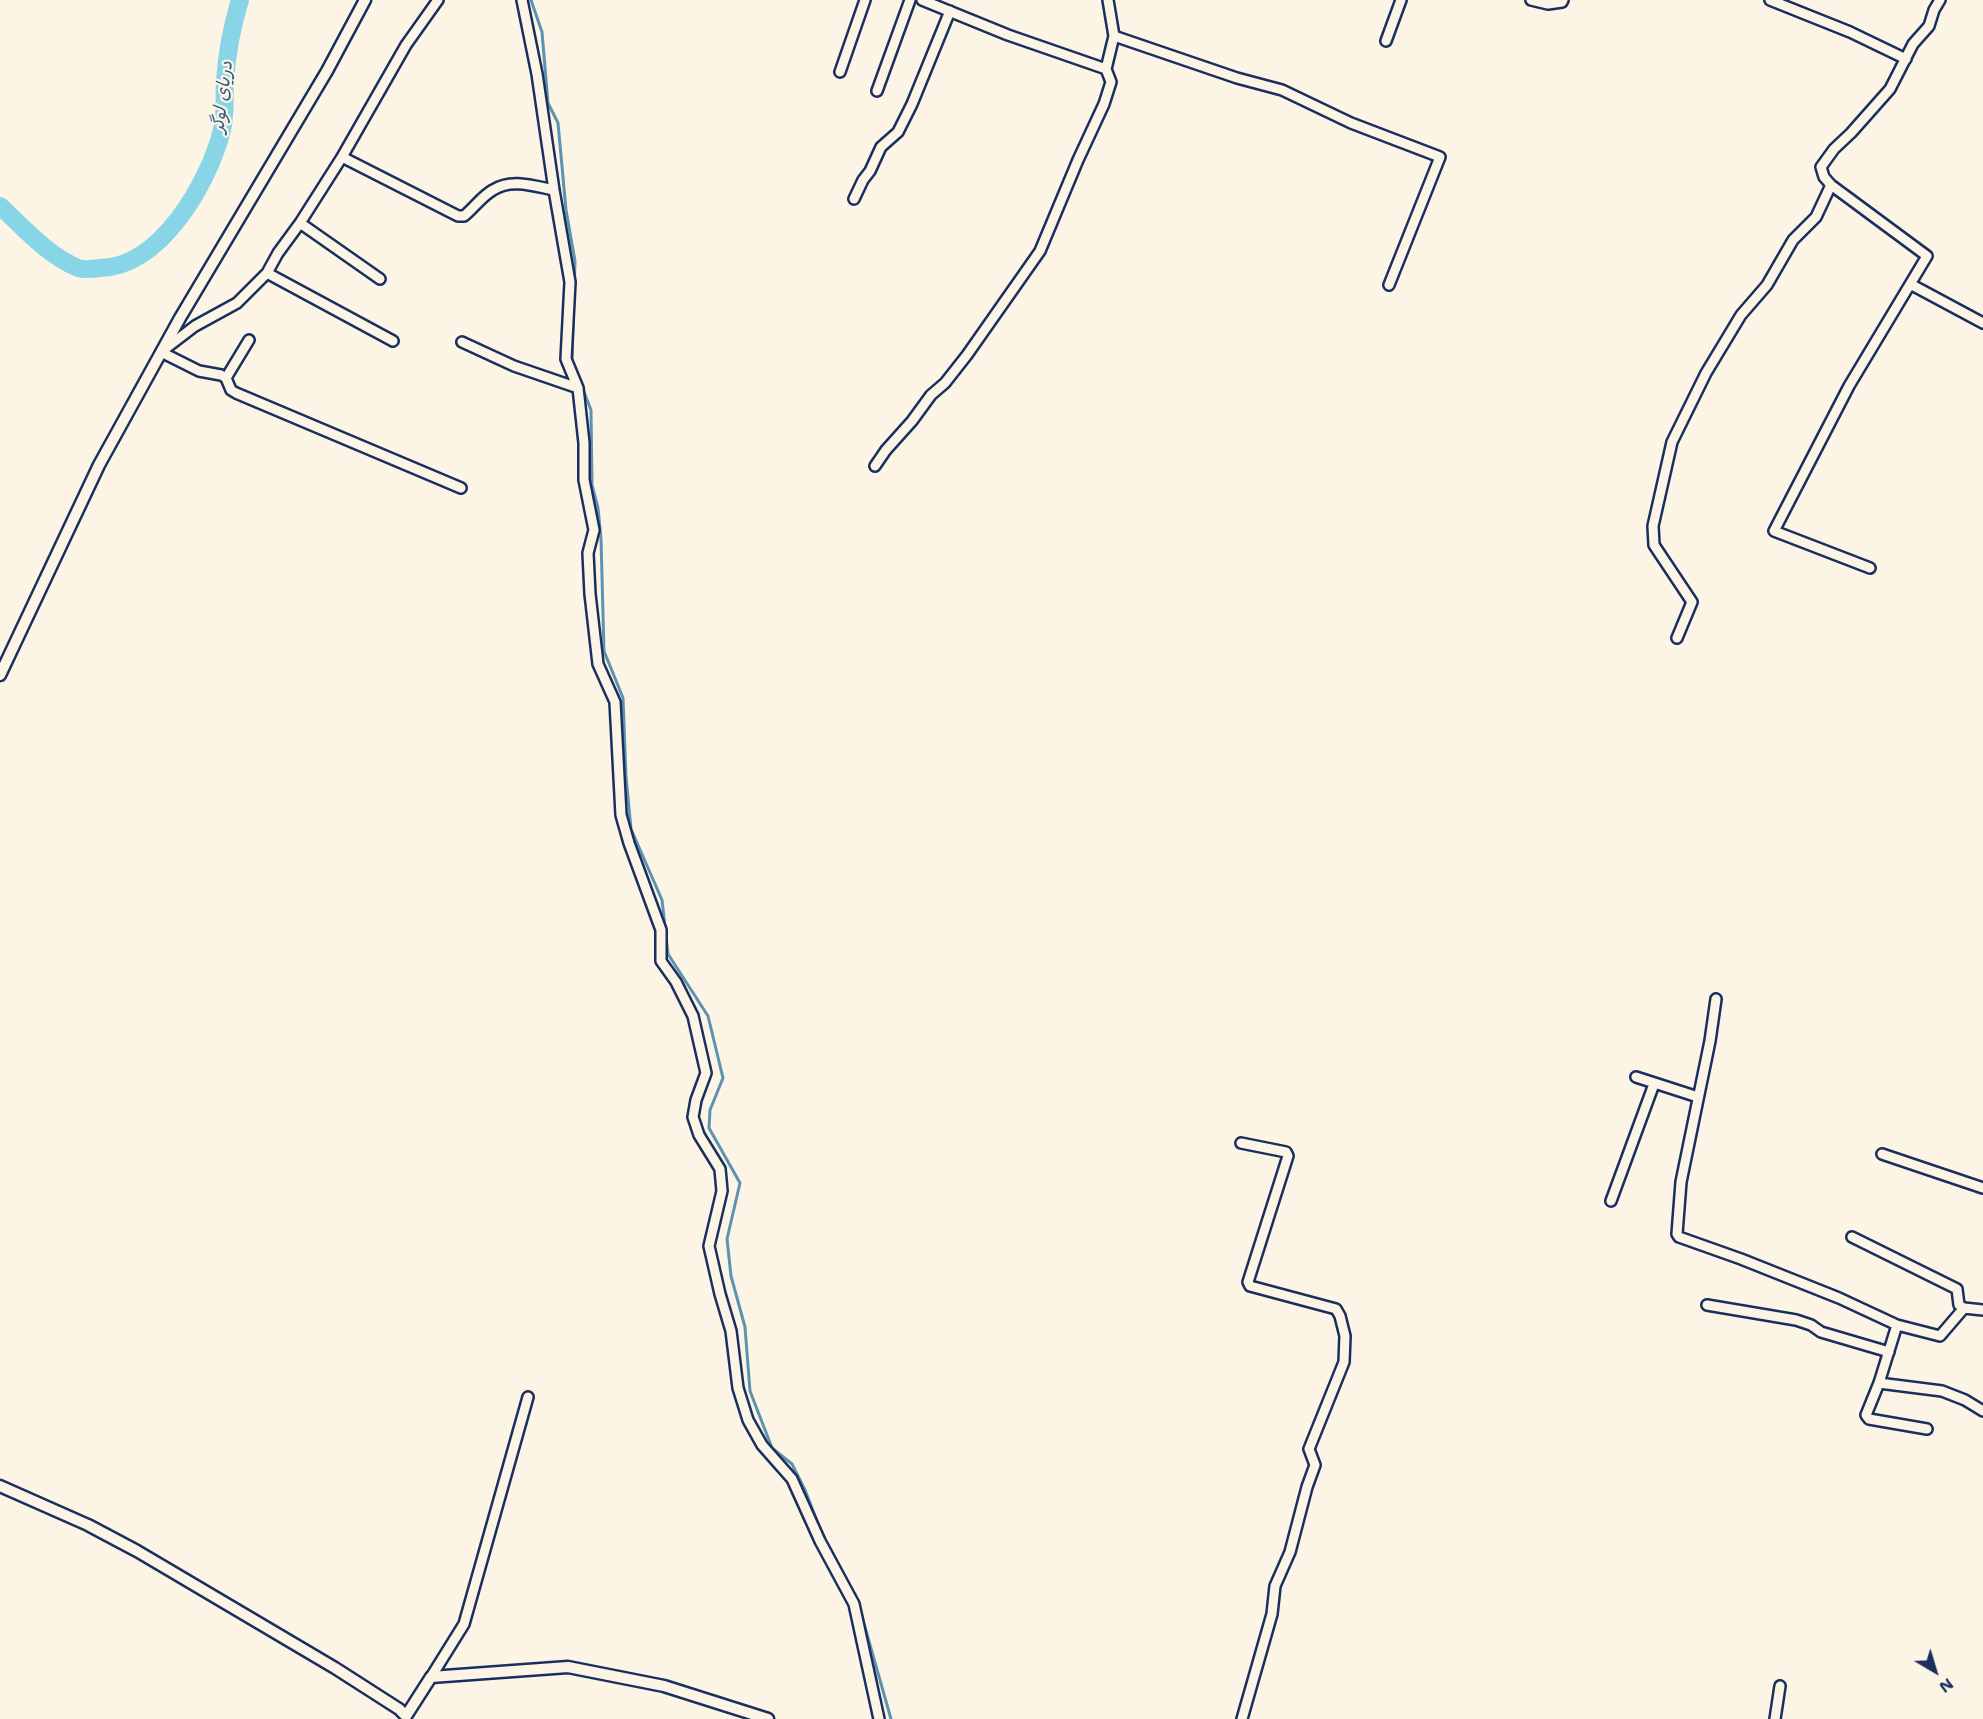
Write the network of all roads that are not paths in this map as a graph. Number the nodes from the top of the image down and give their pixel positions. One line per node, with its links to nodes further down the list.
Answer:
1 (365, 0): 33 (street)
2 (438, 0): 20 (street)
3 (522, 0): 22 (street)
4 (866, 0): 18 (street)
5 (910, 0): 19 (street)
6 (922, 0): 13 (street)
7 (1108, 0): 14 (street)
8 (1401, 0): 15 (street)
9 (1531, 0): 10 (street)
10 (1563, 0)
11 (1770, 0): 16 (street)
12 (1940, 0): 16 (street)
13 (950, 11): 17 (street); 23 (street)
14 (1114, 36): 17 (street); 27 (street)
15 (1386, 41)
16 (1906, 59): 21 (street)
17 (1106, 69): 36 (street)
18 (840, 72)
19 (877, 91)
20 (342, 157): 22 (street); 24 (street)
21 (1831, 185): 28 (street); 39 (street)
22 (554, 190): 35 (street)
23 (854, 199)
24 (300, 223): 25 (street); 26 (street)
25 (267, 273): 31 (street); 33 (street)
26 (380, 279)
27 (1389, 285)
28 (1912, 285): 29 (street); 38 (street)
29 (1983, 323)
30 (249, 340): 34 (street)
31 (393, 341)
32 (462, 342): 35 (street)
33 (161, 352): 34 (street); 40 (street)
34 (226, 378): 37 (street)
35 (578, 388): 64 (street)
36 (875, 465)
37 (461, 488)
38 (1870, 568)
39 (1677, 638)
40 (0, 675)
41 (1716, 999): 44 (street)
42 (1636, 1077): 43 (street)
43 (1654, 1084): 44 (street); 48 (street)
44 (1698, 1097): 53 (street)
45 (1241, 1143): 65 (street)
46 (1882, 1154): 47 (street)
47 (1983, 1188)
48 (1611, 1201)
49 (1852, 1237): 51 (street)
50 (1707, 1305): 54 (street)
51 (1965, 1308): 52 (street); 53 (street)
52 (1983, 1310)
53 (1897, 1324): 54 (street)
54 (1889, 1352): 55 (street)
55 (1879, 1383): 57 (street); 58 (street)
56 (528, 1397): 60 (street)
57 (1983, 1411)
58 (1927, 1428)
59 (0, 1486): 62 (street)
60 (431, 1677): 62 (street); 63 (street)
61 (1780, 1686): 66 (street)
62 (405, 1718)
63 (768, 1719)
64 (879, 1719)
65 (1242, 1719)
66 (1775, 1719)

